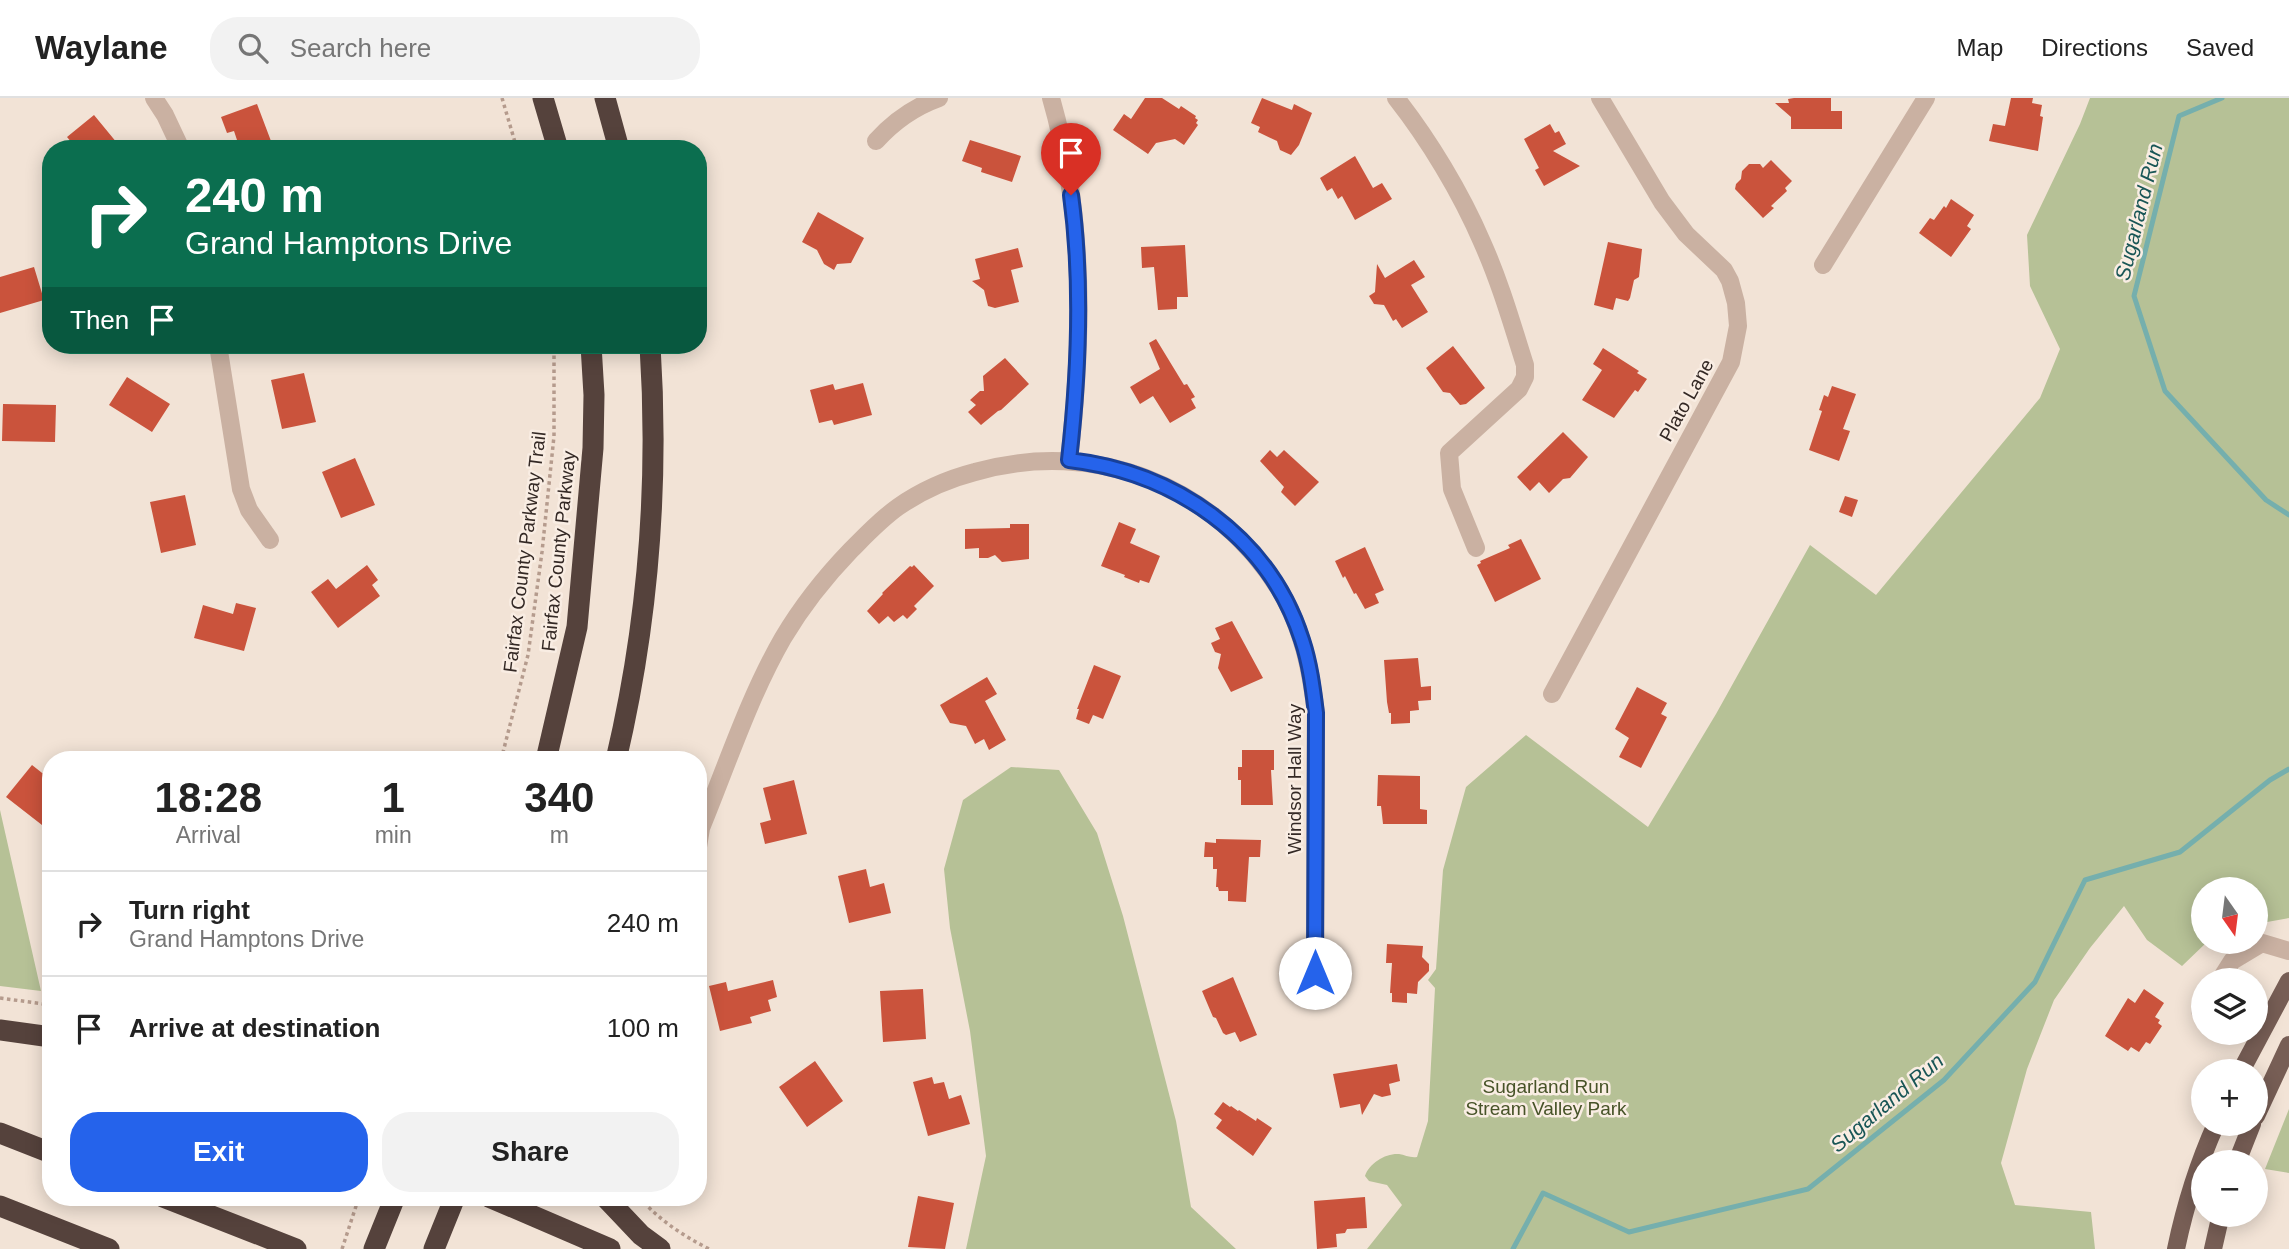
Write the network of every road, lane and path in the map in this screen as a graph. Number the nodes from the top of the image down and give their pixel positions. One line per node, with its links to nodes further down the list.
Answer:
1 (154, 98): 10 (street)
2 (502, 98): 11 (path)
3 (543, 98): 12 (highway)
4 (605, 98): 13 (highway)
5 (939, 98): 14 (street)
6 (1051, 98): 20 (street)
7 (1396, 98): 22 (street)
8 (1600, 98): 23 (street, Plato Lane)
9 (1926, 98): 15 (street)
10 (177, 140)
11 (514, 140)
12 (555, 140)
13 (617, 140)
14 (876, 141)
15 (1823, 265)
16 (219, 354): 21 (street)
17 (554, 354): 24 (path, Fairfax County Parkway Trail)
18 (592, 354): 25 (highway, Fairfax County Parkway)
19 (651, 354): 26 (highway)
20 (1069, 460): 27 (street, Windsor Hall Way); 30 (street, Windsor Hall Way)
21 (270, 540)
22 (1476, 548)
23 (1552, 694)
24 (503, 751)
25 (548, 751)
26 (618, 751)
27 (707, 813)
28 (2289, 951): 29 (street)
29 (2228, 968)
30 (1315, 973)
31 (2289, 981): 37 (main road)
32 (0, 998): 33 (path)
33 (42, 1004)
34 (0, 1030): 35 (highway)
35 (42, 1036)
36 (2289, 1045): 38 (main road)
37 (2247, 1059)
38 (2268, 1090)
39 (0, 1133): 41 (highway)
40 (2211, 1136): 59 (main road)
41 (42, 1149)
42 (0, 1206): 52 (highway)
43 (186, 1206): 53 (highway)
44 (357, 1206): 54 (path)
45 (391, 1206): 55 (highway)
46 (451, 1206): 51 (highway)
47 (510, 1206): 56 (highway)
48 (613, 1206): 57 (highway)
49 (647, 1206): 58 (path)
50 (2218, 1227): 60 (main road)
51 (435, 1247)
52 (110, 1249)
53 (296, 1249)
54 (342, 1249)
55 (374, 1249)
56 (610, 1249)
57 (660, 1249)
58 (709, 1249)
59 (2176, 1249)
60 (2213, 1249)

